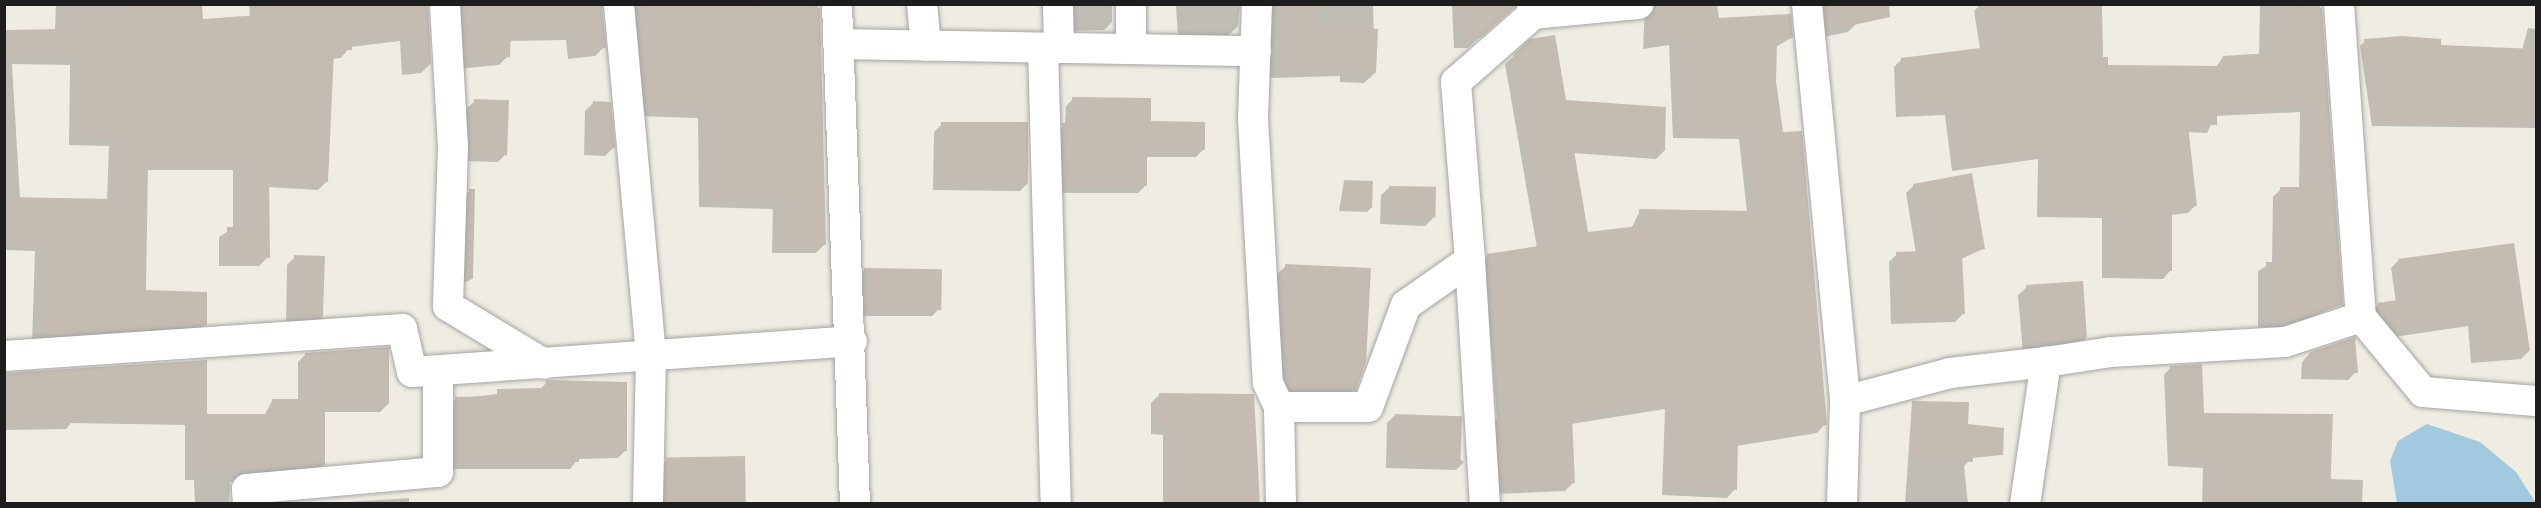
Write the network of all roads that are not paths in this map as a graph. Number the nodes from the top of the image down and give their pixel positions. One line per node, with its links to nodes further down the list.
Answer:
1 (446, 4): 23 (street)
2 (619, 4): 21 (street)
3 (837, 4): 12 (street)
4 (922, 4): 13 (street)
5 (1058, 4): 14 (street)
6 (1131, 4): 15 (street)
7 (1257, 4): 16 (street)
8 (1639, 4): 11 (street)
9 (1807, 4): 25 (street)
10 (2339, 4): 18 (street)
11 (1533, 9): 17 (street)
12 (838, 44): 13 (street); 19 (street)
13 (926, 46): 14 (street)
14 (1051, 48): 15 (street); 31 (street)
15 (1131, 49): 16 (street)
16 (1256, 51): 27 (street)
17 (1470, 260): 27 (street); 33 (street)
18 (2361, 316): 22 (street); 26 (street)
19 (852, 341): 21 (street); 30 (street)
20 (4, 356): 24 (street)
21 (651, 357): 23 (street); 29 (street)
22 (2046, 363): 25 (street); 35 (street)
23 (544, 364): 24 (street)
24 (438, 371): 28 (street)
25 (1845, 401): 34 (street)
26 (2536, 401)
27 (1279, 407): 32 (street)
28 (248, 504)
29 (648, 504)
30 (855, 504)
31 (1056, 504)
32 (1281, 504)
33 (1485, 504)
34 (1842, 504)
35 (2025, 504)

